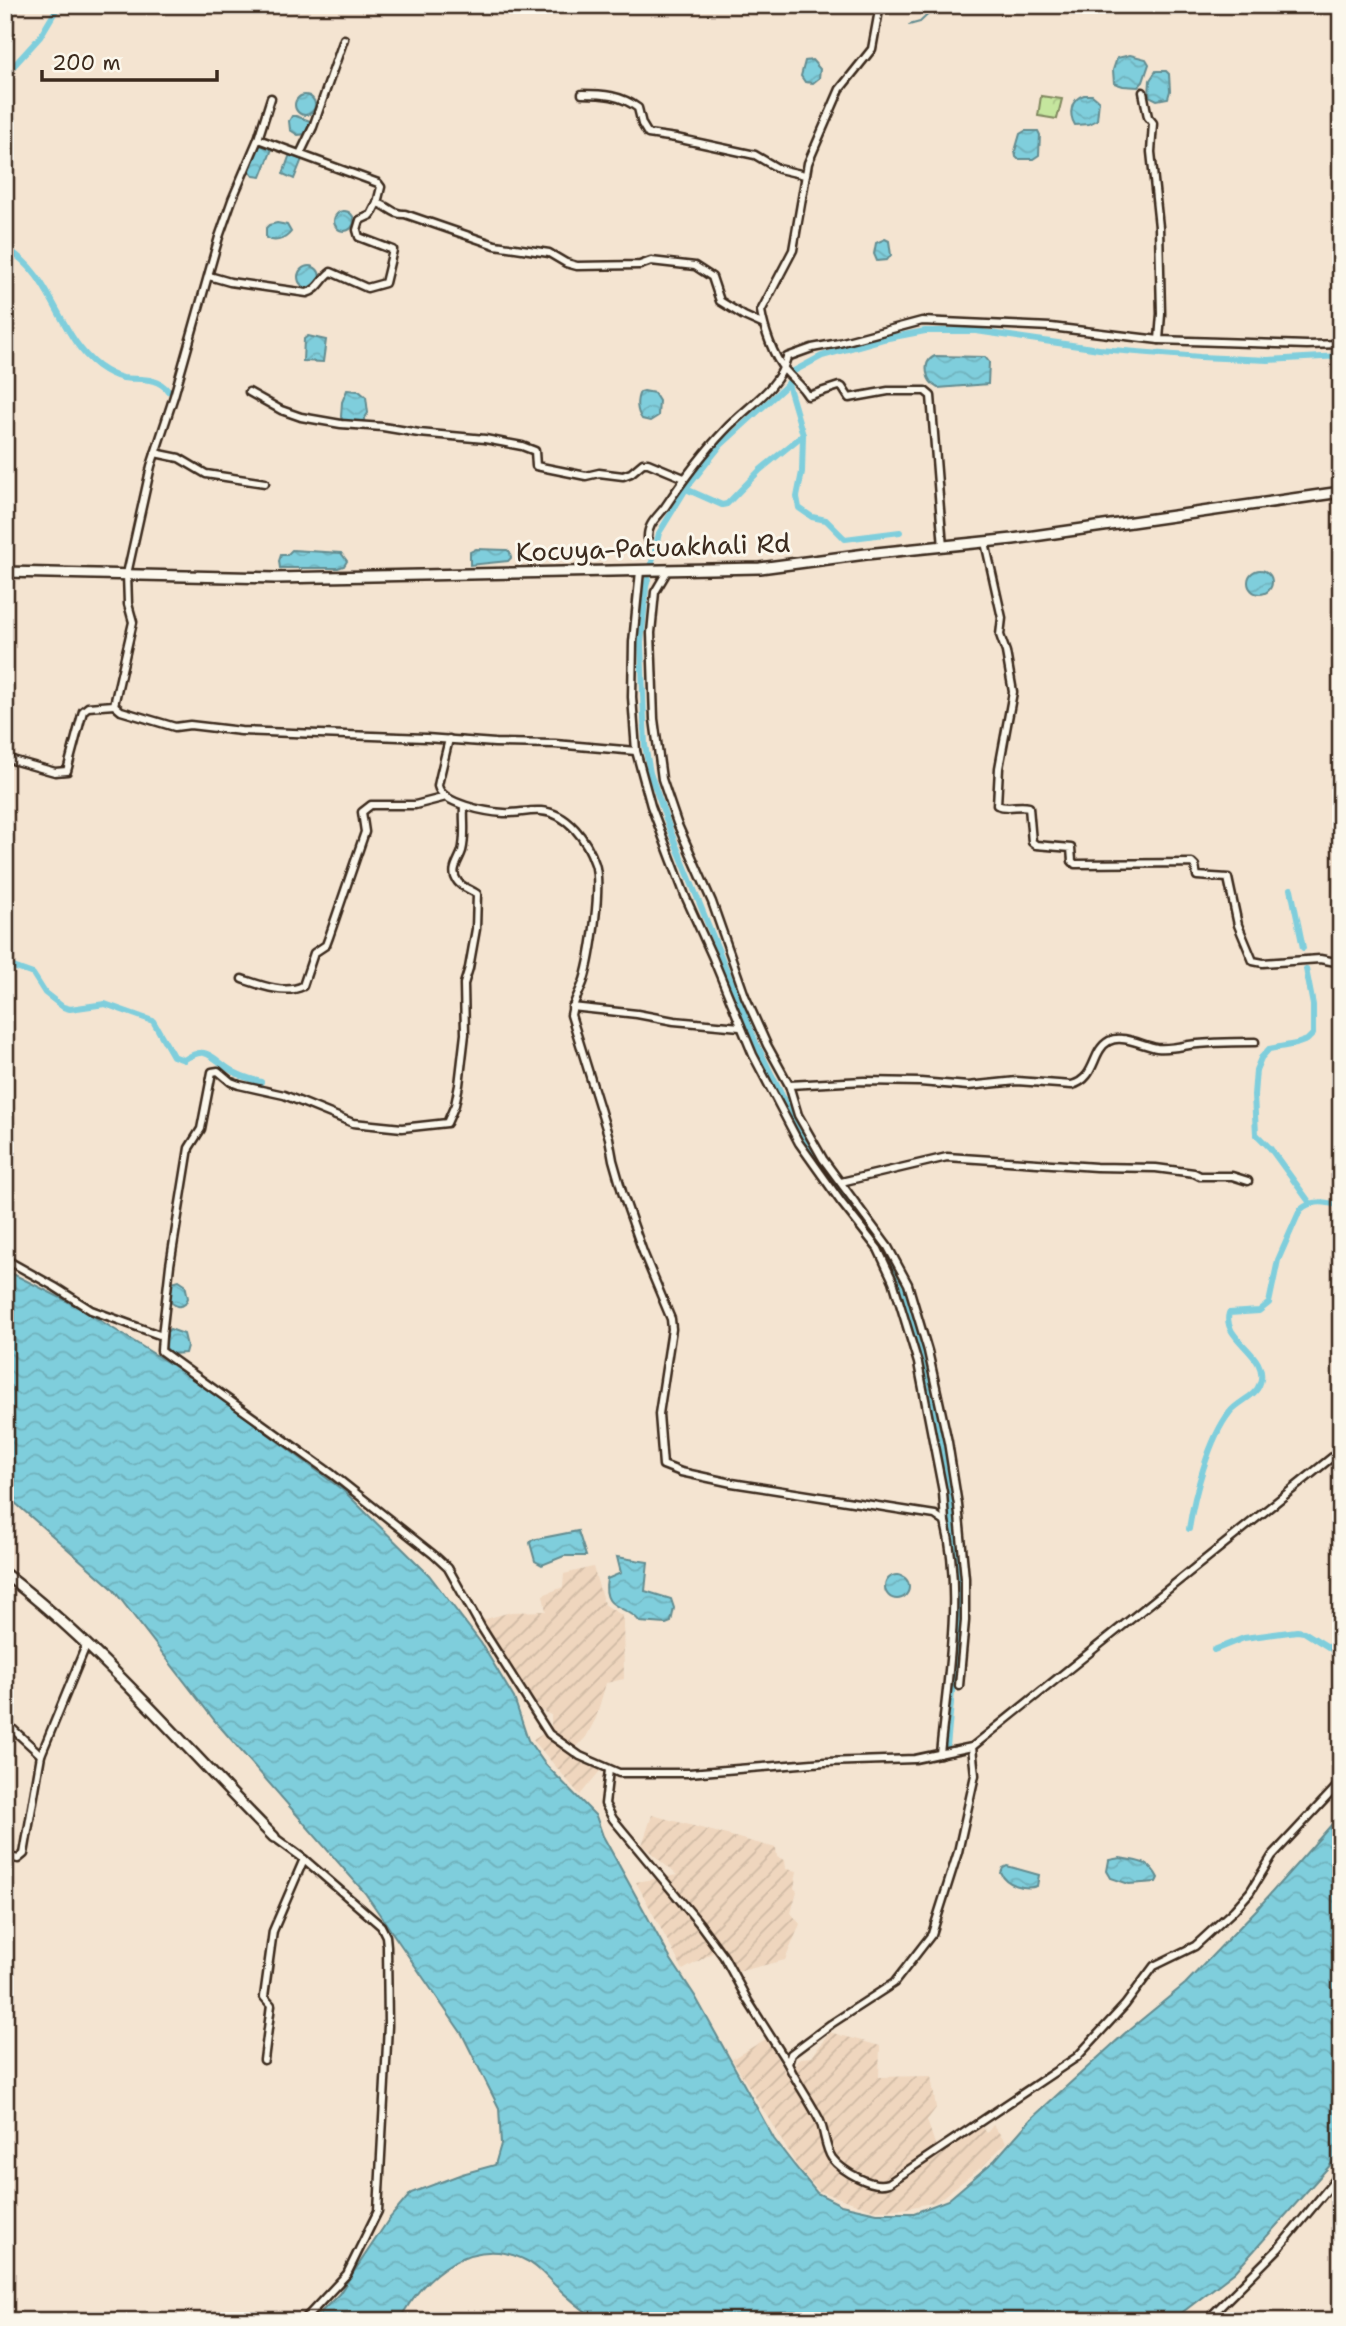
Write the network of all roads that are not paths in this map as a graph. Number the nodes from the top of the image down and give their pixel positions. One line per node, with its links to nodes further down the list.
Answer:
1 (880, 5): 8 (street)
2 (344, 39): 7 (street)
3 (1143, 92): 12 (street)
4 (582, 94): 8 (street)
5 (271, 98): 6 (street)
6 (258, 139): 7 (street); 10 (street)
7 (300, 155): 9 (street)
8 (805, 175): 14 (street)
9 (377, 202): 10 (street); 11 (street)
10 (209, 276): 16 (street)
11 (762, 324)
12 (1159, 340): 13 (street); 14 (street)
13 (1341, 344)
14 (787, 372): 17 (street); 22 (street)
15 (249, 392): 17 (street)
16 (155, 453): 18 (street); 26 (street)
17 (684, 478): 20 (street)
18 (265, 483)
19 (1341, 492): 21 (main road, Kocuya-Patuakhali Rd)
20 (648, 539)
21 (985, 542): 22 (main road, Kocuya-Patuakhali Rd); 33 (street)
22 (943, 547): 24 (main road, Kocuya-Patuakhali Rd)
23 (642, 570): 24 (main road, Kocuya-Patuakhali Rd); 26 (main road, Kocuya-Patuakhali Rd); 29 (street)
24 (666, 570): 38 (street)
25 (5, 572): 26 (main road, Kocuya-Patuakhali Rd)
26 (127, 574): 27 (street)
27 (114, 705): 28 (street); 30 (street)
28 (449, 740): 29 (street); 31 (street)
29 (636, 751): 36 (street)
30 (5, 758)
31 (446, 797): 32 (street); 34 (street)
32 (464, 806): 35 (street); 42 (street)
33 (1341, 963)
34 (242, 979)
35 (572, 1007): 36 (street); 44 (street)
36 (740, 1027): 44 (street)
37 (1255, 1042): 38 (street)
38 (789, 1085): 40 (street)
39 (1248, 1181): 40 (street)
40 (841, 1182): 47 (street)
41 (5, 1259): 42 (street)
42 (162, 1336): 52 (street)
43 (1341, 1450): 49 (street)
44 (945, 1522): 50 (street)
45 (5, 1573): 46 (main road)
46 (87, 1643): 51 (street); 54 (main road)
47 (959, 1686)
48 (5, 1722): 51 (street)
49 (972, 1747): 50 (street); 58 (street)
50 (940, 1754): 52 (street)
51 (41, 1755): 55 (street)
52 (609, 1770): 58 (street)
53 (1341, 1782): 58 (street)
54 (274, 1837): 56 (street)
55 (5, 1856)
56 (304, 1859): 57 (street); 60 (street)
57 (264, 2060)
58 (788, 2064)
59 (1341, 2173): 61 (street)
60 (303, 2321)
61 (1206, 2321)

